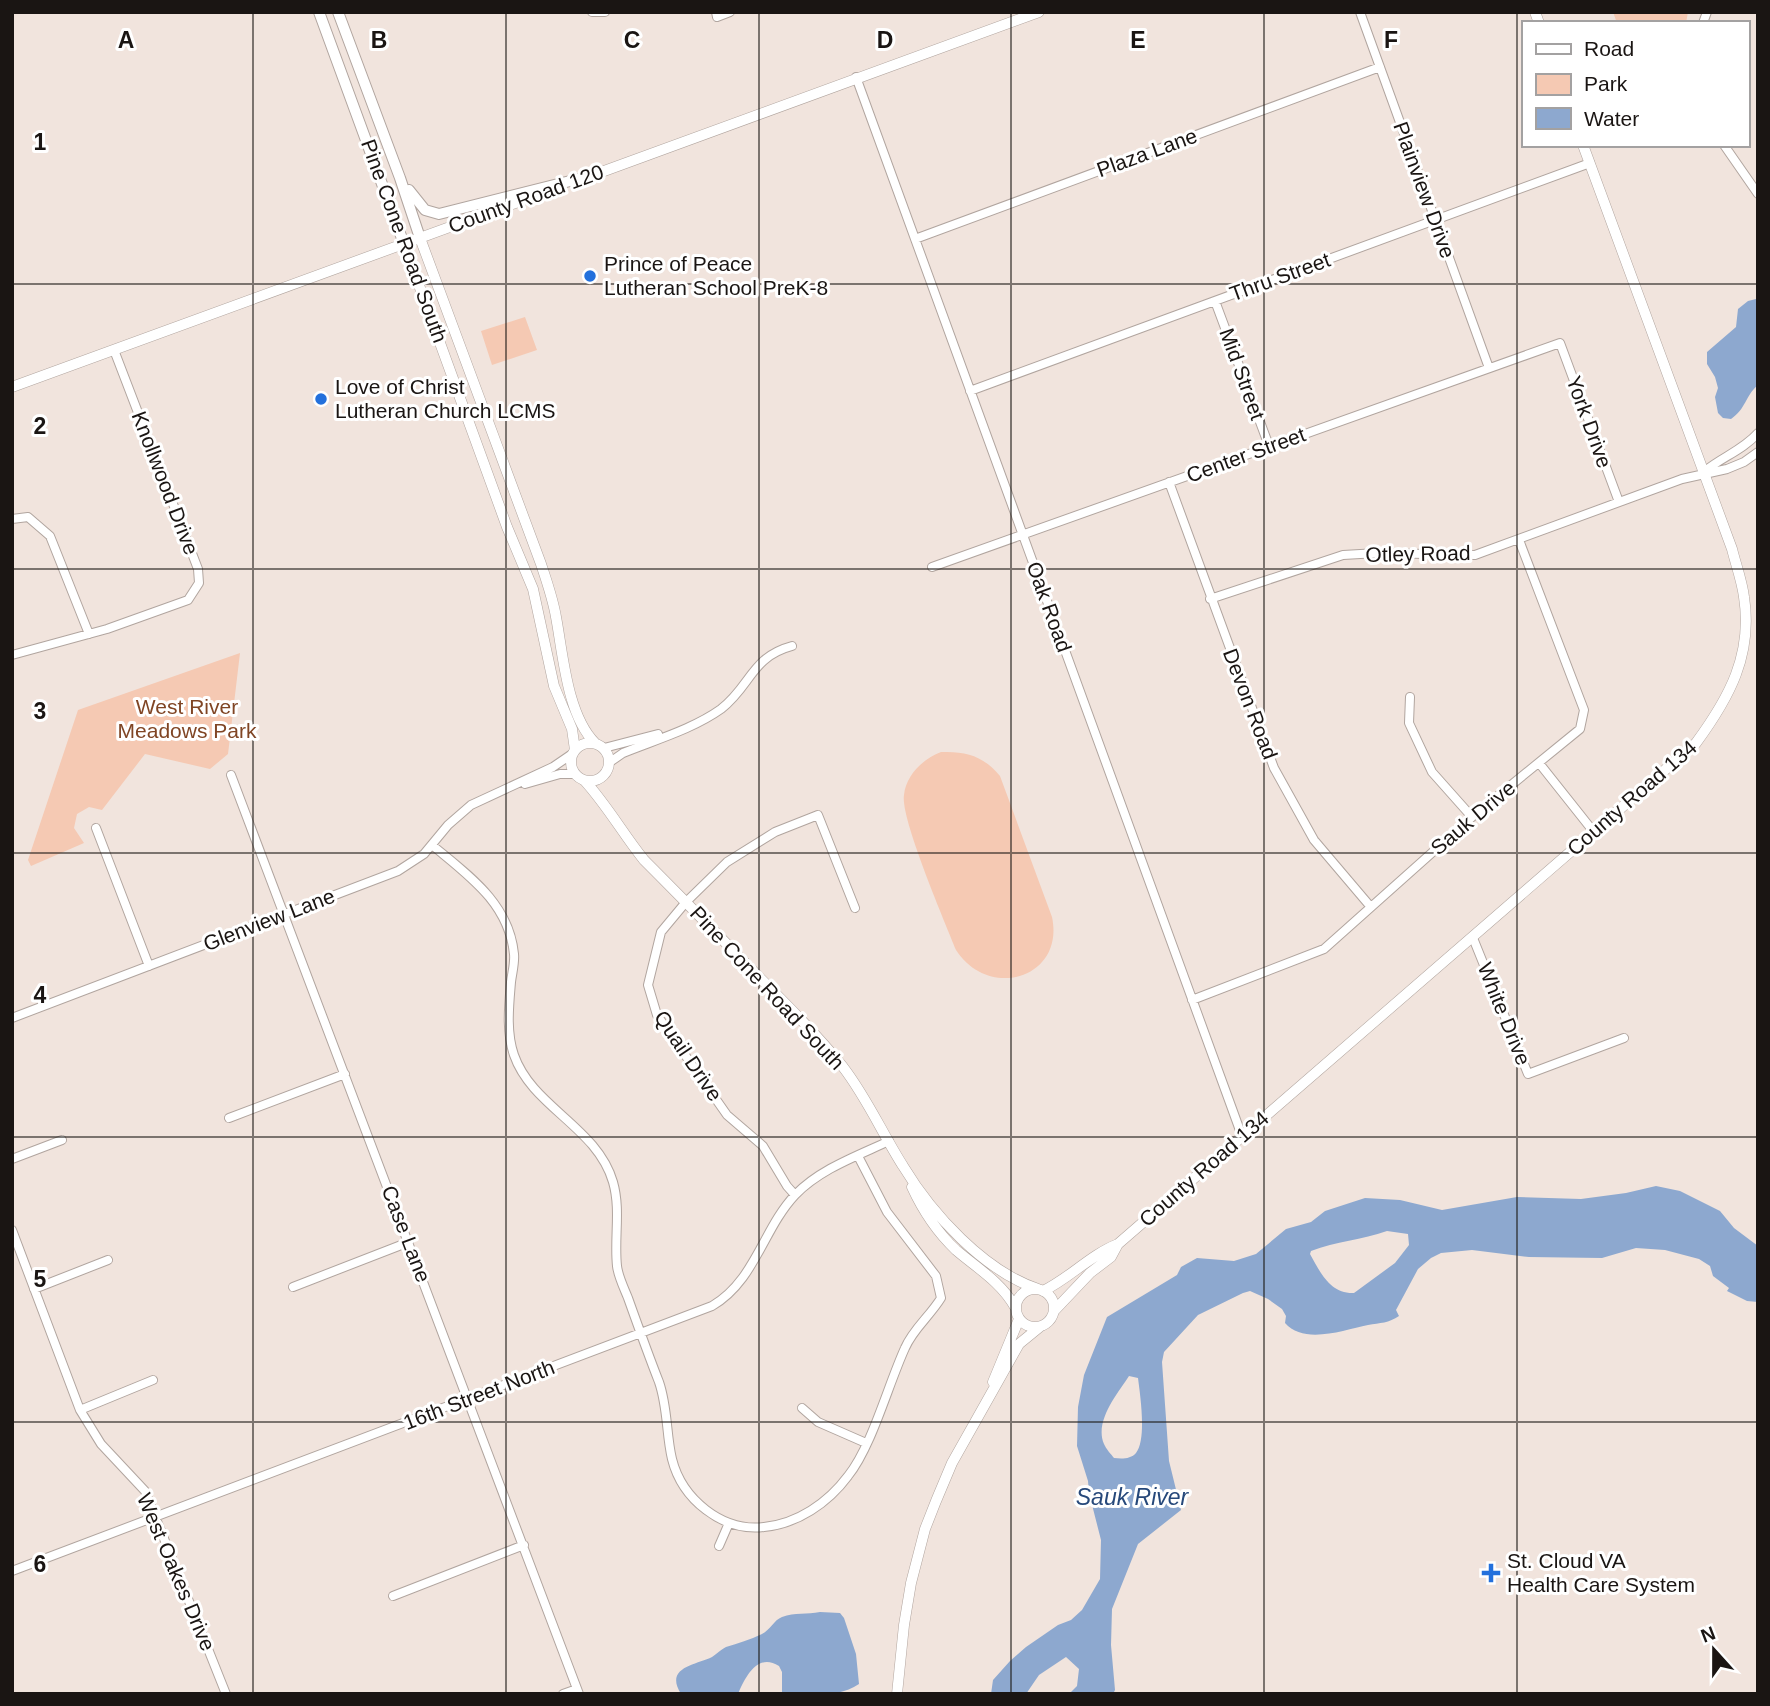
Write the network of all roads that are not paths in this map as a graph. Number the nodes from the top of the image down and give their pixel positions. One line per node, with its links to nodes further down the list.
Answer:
1 (319, 12): 20 (main road, Pine Cone Road South)
2 (338, 12): 15 (main road, Pine Cone Road South)
3 (592, 12): 4 (street)
4 (604, 12)
5 (716, 12): 6 (street)
6 (730, 12)
7 (1039, 12): 10 (street, County Road 120)
8 (1360, 12): 9 (street, Plainview Drive)
9 (1380, 67): 17 (street, Plainview Drive); 19 (street, Plaza Lane)
10 (856, 77): 14 (street, County Road 120); 19 (street, Oak Road)
11 (1584, 147): 13 (street, County Road 134)
12 (1725, 147): 16 (street)
13 (1590, 163): 17 (street, Thru Street); 30 (street, County Road 134)
14 (590, 176): 15 (main road); 18 (street, County Road 120)
15 (400, 178): 18 (main road, Pine Cone Road South)
16 (1758, 194)
17 (1435, 220): 21 (street, Thru Street); 24 (street, Plainview Drive)
18 (420, 238): 20 (street, County Road 120); 43 (street, Pine Cone Road South)
19 (915, 239): 26 (street, Oak Road)
20 (404, 244): 23 (street, County Road 120); 44 (street, Pine Cone Road South)
21 (1215, 301): 26 (street, Thru Street); 28 (street, Mid Street)
22 (1560, 343): 24 (street, Center Street); 32 (street, York Drive)
23 (114, 349): 25 (street, County Road 120); 38 (street, Knollwood Drive)
24 (1489, 368): 28 (street, Center Street)
25 (12, 387)
26 (970, 391): 34 (street, Oak Road)
27 (1758, 433): 30 (street)
28 (1269, 446): 31 (street, Center Street)
29 (1758, 452): 30 (street)
30 (1702, 473): 32 (street, Otley Road); 55 (street, County Road 134)
31 (1169, 482): 34 (street, Center Street); 37 (street, Devon Road)
32 (1619, 502): 35 (street, Otley Road)
33 (12, 519): 38 (street)
34 (1023, 534): 36 (street, Center Street); 63 (street, Oak Road)
35 (1519, 540): 37 (street, Otley Road); 46 (street, Sauk Drive)
36 (932, 567)
37 (1210, 599): 58 (street, Devon Road)
38 (89, 634): 40 (street, Knollwood Drive)
39 (792, 646): 42 (street)
40 (12, 655)
41 (1410, 697): 52 (street)
42 (688, 726): 43 (street); 45 (street)
43 (600, 745): 44 (street); 45 (street)
44 (573, 752): 47 (street); 51 (street, Glenview Lane)
45 (610, 762): 49 (street)
46 (1539, 763): 52 (street, Sauk Drive); 55 (street)
47 (575, 774): 50 (street); 51 (street, Glenview Lane)
48 (231, 775): 60 (street, Case Lane)
49 (603, 776): 50 (street); 53 (street, Pine Cone Road South)
50 (584, 780): 53 (street, Pine Cone Road South)
51 (505, 788): 56 (street, Glenview Lane)
52 (1472, 817): 58 (street, Sauk Drive)
53 (614, 820): 57 (street, Pine Cone Road South)
54 (96, 828): 62 (street)
55 (1593, 831): 61 (street, County Road 134)
56 (432, 845): 60 (street, Glenview Lane); 86 (street)
57 (686, 902): 59 (street, Quail Drive); 70 (street, Pine Cone Road South); 74 (street, Quail Drive)
58 (1370, 906): 63 (street, Sauk Drive)
59 (855, 908)
60 (285, 913): 62 (street, Glenview Lane); 66 (street, Case Lane)
61 (1473, 937): 65 (street, White Drive); 68 (street, County Road 134)
62 (149, 965): 64 (street, Glenview Lane)
63 (1192, 1000): 68 (street, Oak Road)
64 (12, 1018)
65 (1624, 1038)
66 (345, 1074): 67 (street); 76 (street, Case Lane)
67 (229, 1118)
68 (1242, 1136): 77 (street, County Road 134)
69 (62, 1140): 72 (street)
70 (889, 1141): 71 (street, 16th Street North); 73 (street, Pine Cone Road South)
71 (858, 1156): 74 (street, 16th Street North); 92 (street)
72 (12, 1160)
73 (903, 1167): 81 (street, Pine Cone Road South); 82 (street, Pine Cone Road South)
74 (796, 1195): 86 (street, 16th Street North)
75 (12, 1230): 80 (street, West Oakes Drive)
76 (409, 1242): 79 (street); 88 (street, Case Lane)
77 (1118, 1244): 81 (street, County Road 134); 83 (street, County Road 134)
78 (108, 1260): 80 (street)
79 (293, 1287)
80 (34, 1289): 90 (street, West Oakes Drive)
81 (1040, 1290): 82 (street); 83 (street)
82 (1016, 1307): 84 (street)
83 (1054, 1311): 85 (street)
84 (1019, 1319): 85 (street); 91 (street)
85 (1041, 1326): 91 (street)
86 (641, 1335): 88 (street, 16th Street North); 94 (street)
87 (153, 1380): 90 (street)
88 (469, 1399): 93 (street, 16th Street North); 95 (street, Case Lane)
89 (802, 1408): 92 (street)
90 (80, 1410): 93 (street, West Oakes Drive)
91 (979, 1415): 102 (street)
92 (866, 1443): 94 (street)
93 (156, 1518): 97 (street, 16th Street North); 100 (street, West Oakes Drive)
94 (729, 1523): 96 (street)
95 (524, 1545): 98 (street); 99 (street, Case Lane)
96 (719, 1546)
97 (12, 1571)
98 (393, 1596)
99 (578, 1691): 101 (street)
100 (226, 1694)
101 (564, 1694)
102 (897, 1694)

